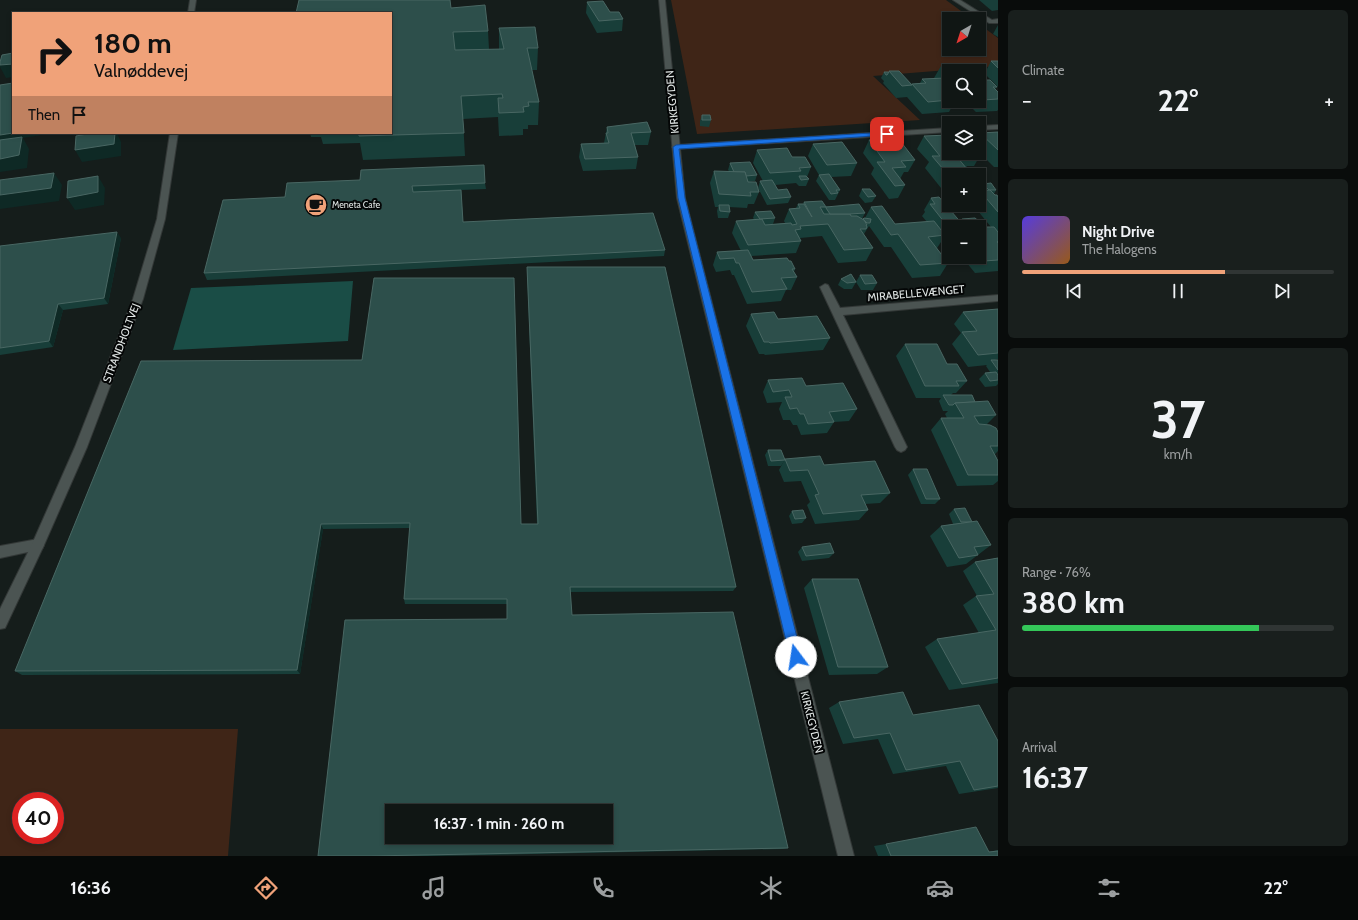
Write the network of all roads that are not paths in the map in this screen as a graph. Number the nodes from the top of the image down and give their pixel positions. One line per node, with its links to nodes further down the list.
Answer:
1 (193, 0): 4 (street)
2 (662, 0): 10 (street, KIRKEGYDEN)
3 (956, 0): 5 (street)
4 (191, 12)
5 (998, 21)
6 (998, 127): 7 (street)
7 (986, 128)
8 (942, 130): 10 (street)
9 (174, 134): 15 (street, STRANDHOLTVEJ)
10 (676, 147): 18 (street, KIRKEGYDEN)
11 (825, 287): 13 (street)
12 (998, 298): 13 (street, MIRABELLEVÆNGET)
13 (837, 312): 14 (street)
14 (901, 447)
15 (38, 545): 16 (street); 17 (street, STRANDHOLTVEJ)
16 (0, 552)
17 (0, 623)
18 (846, 856)

